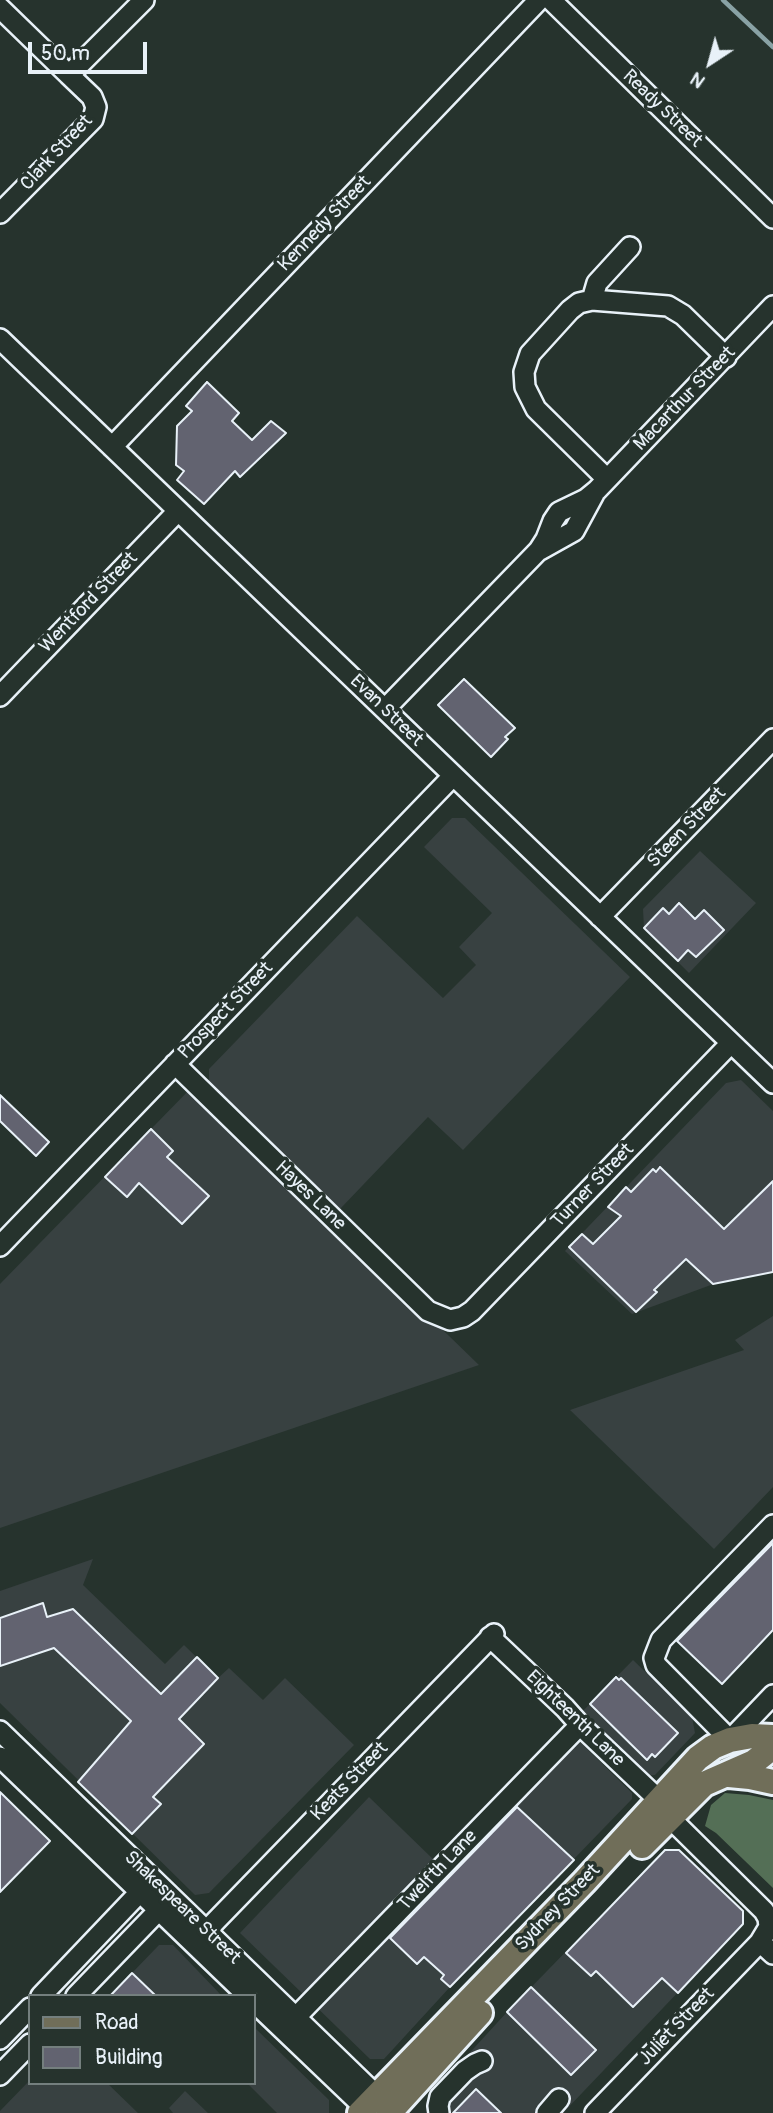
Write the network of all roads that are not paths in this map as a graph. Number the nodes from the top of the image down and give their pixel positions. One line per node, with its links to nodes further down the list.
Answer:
1 (144, 0): 5 (street)
2 (539, 0): 13 (street, Kennedy Street)
3 (551, 0): 7 (street, Ready Street)
4 (0, 8): 5 (street, Clark Street)
5 (69, 75): 6 (street, Clark Street)
6 (0, 213)
7 (773, 218)
8 (630, 247): 9 (street)
9 (592, 300): 12 (street); 14 (street)
10 (773, 306): 12 (street, Macarthur Street)
11 (2, 345): 13 (street, Evan Street)
12 (726, 357): 14 (street, Macarthur Street)
13 (111, 447): 15 (street, Evan Street)
14 (602, 485): 17 (street, Macarthur Street)
15 (178, 511): 16 (street, Wentford Street); 17 (street, Evan Street)
16 (0, 696)
17 (385, 709): 19 (street, Evan Street)
18 (773, 739): 20 (street, Steen Street)
19 (453, 776): 20 (street, Evan Street); 22 (street, Prospect Street)
20 (600, 917): 21 (street, Evan Street)
21 (731, 1043): 23 (street, Evan Street); 25 (street, Turner Street)
22 (175, 1064): 24 (street, Prospect Street); 25 (street, Hayes Lane)
23 (773, 1083)
24 (0, 1246)
25 (450, 1320)
26 (773, 1525): 32 (street)
27 (492, 1636): 29 (street, Eighteenth Lane); 42 (street, Keats Street)
28 (773, 1695): 32 (street)
29 (580, 1725): 37 (street, Eighteenth Lane); 50 (street, Twelfth Lane)
30 (0, 1731): 38 (street, Shakespeare Street)
31 (773, 1737): 32 (main road, Sydney Street)
32 (730, 1740): 37 (main road, Sydney Street)
33 (773, 1746): 35 (main road, Sydney Street)
34 (0, 1757): 39 (street, Shakespeare Street)
35 (718, 1776): 36 (main road); 37 (main road, Sydney Street)
36 (773, 1782)
37 (665, 1809): 44 (street, Eighteenth Lane); 55 (main road, Sydney Street)
38 (162, 1888): 39 (street); 40 (street); 42 (street, Shakespeare Street)
39 (140, 1892): 40 (street, Shakespeare Street); 41 (street)
40 (158, 1910): 43 (street); 47 (street, Shakespeare Street)
41 (114, 1919): 43 (street); 45 (street)
42 (206, 1931): 50 (street, Shakespeare Street)
43 (133, 1937): 46 (street)
44 (768, 1940): 57 (street, Juliet Street)
45 (43, 1994)
46 (78, 1994)
47 (246, 1994)
48 (256, 2004): 55 (street)
49 (28, 2010): 51 (street)
50 (296, 2017): 55 (street, Shakespeare Street)
51 (0, 2039)
52 (28, 2046): 54 (street)
53 (482, 2061): 56 (street)
54 (0, 2075)
55 (378, 2109)
56 (439, 2113)
57 (595, 2113)

